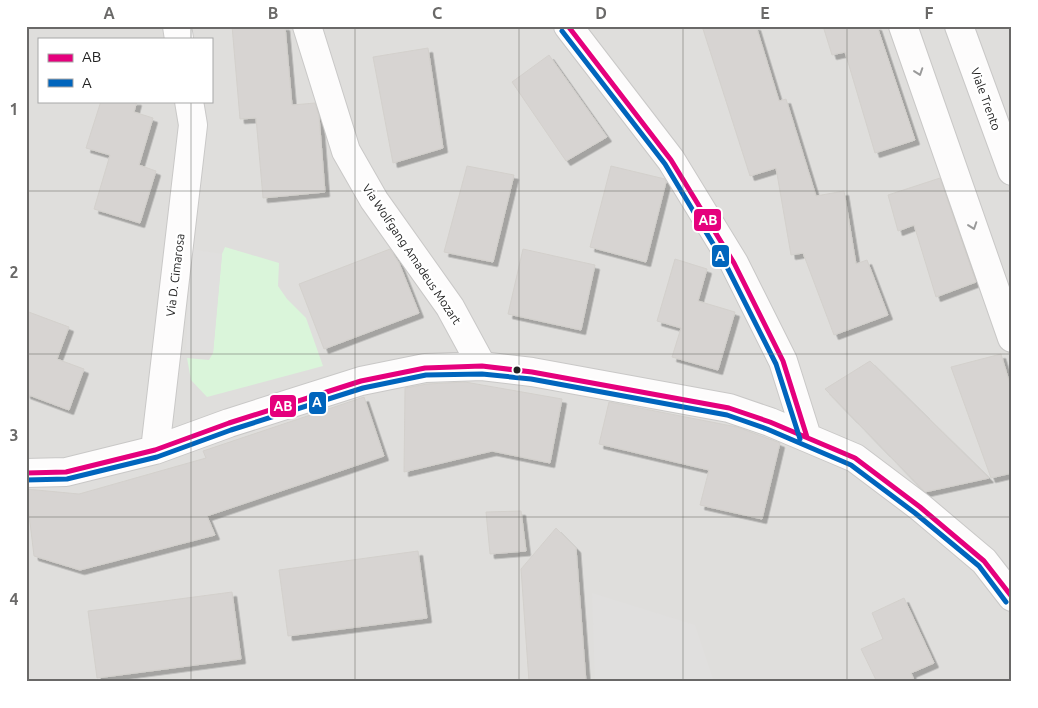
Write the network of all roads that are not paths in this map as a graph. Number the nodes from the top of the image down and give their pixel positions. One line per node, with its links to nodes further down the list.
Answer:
1 (307, 26): 8 (street, Via Wolfgang Amadeus Mozart)
2 (568, 26): 9 (street)
3 (903, 26): 7 (street, one-way to 7)
4 (959, 26): 6 (street, Viale Trento)
5 (189, 102): 10 (street, Via D. Cimarosa)
6 (1012, 171)
7 (1012, 338)
8 (482, 366): 9 (street); 10 (street)
9 (807, 437): 12 (street)
10 (155, 450): 11 (street)
11 (26, 473)
12 (1012, 597)

